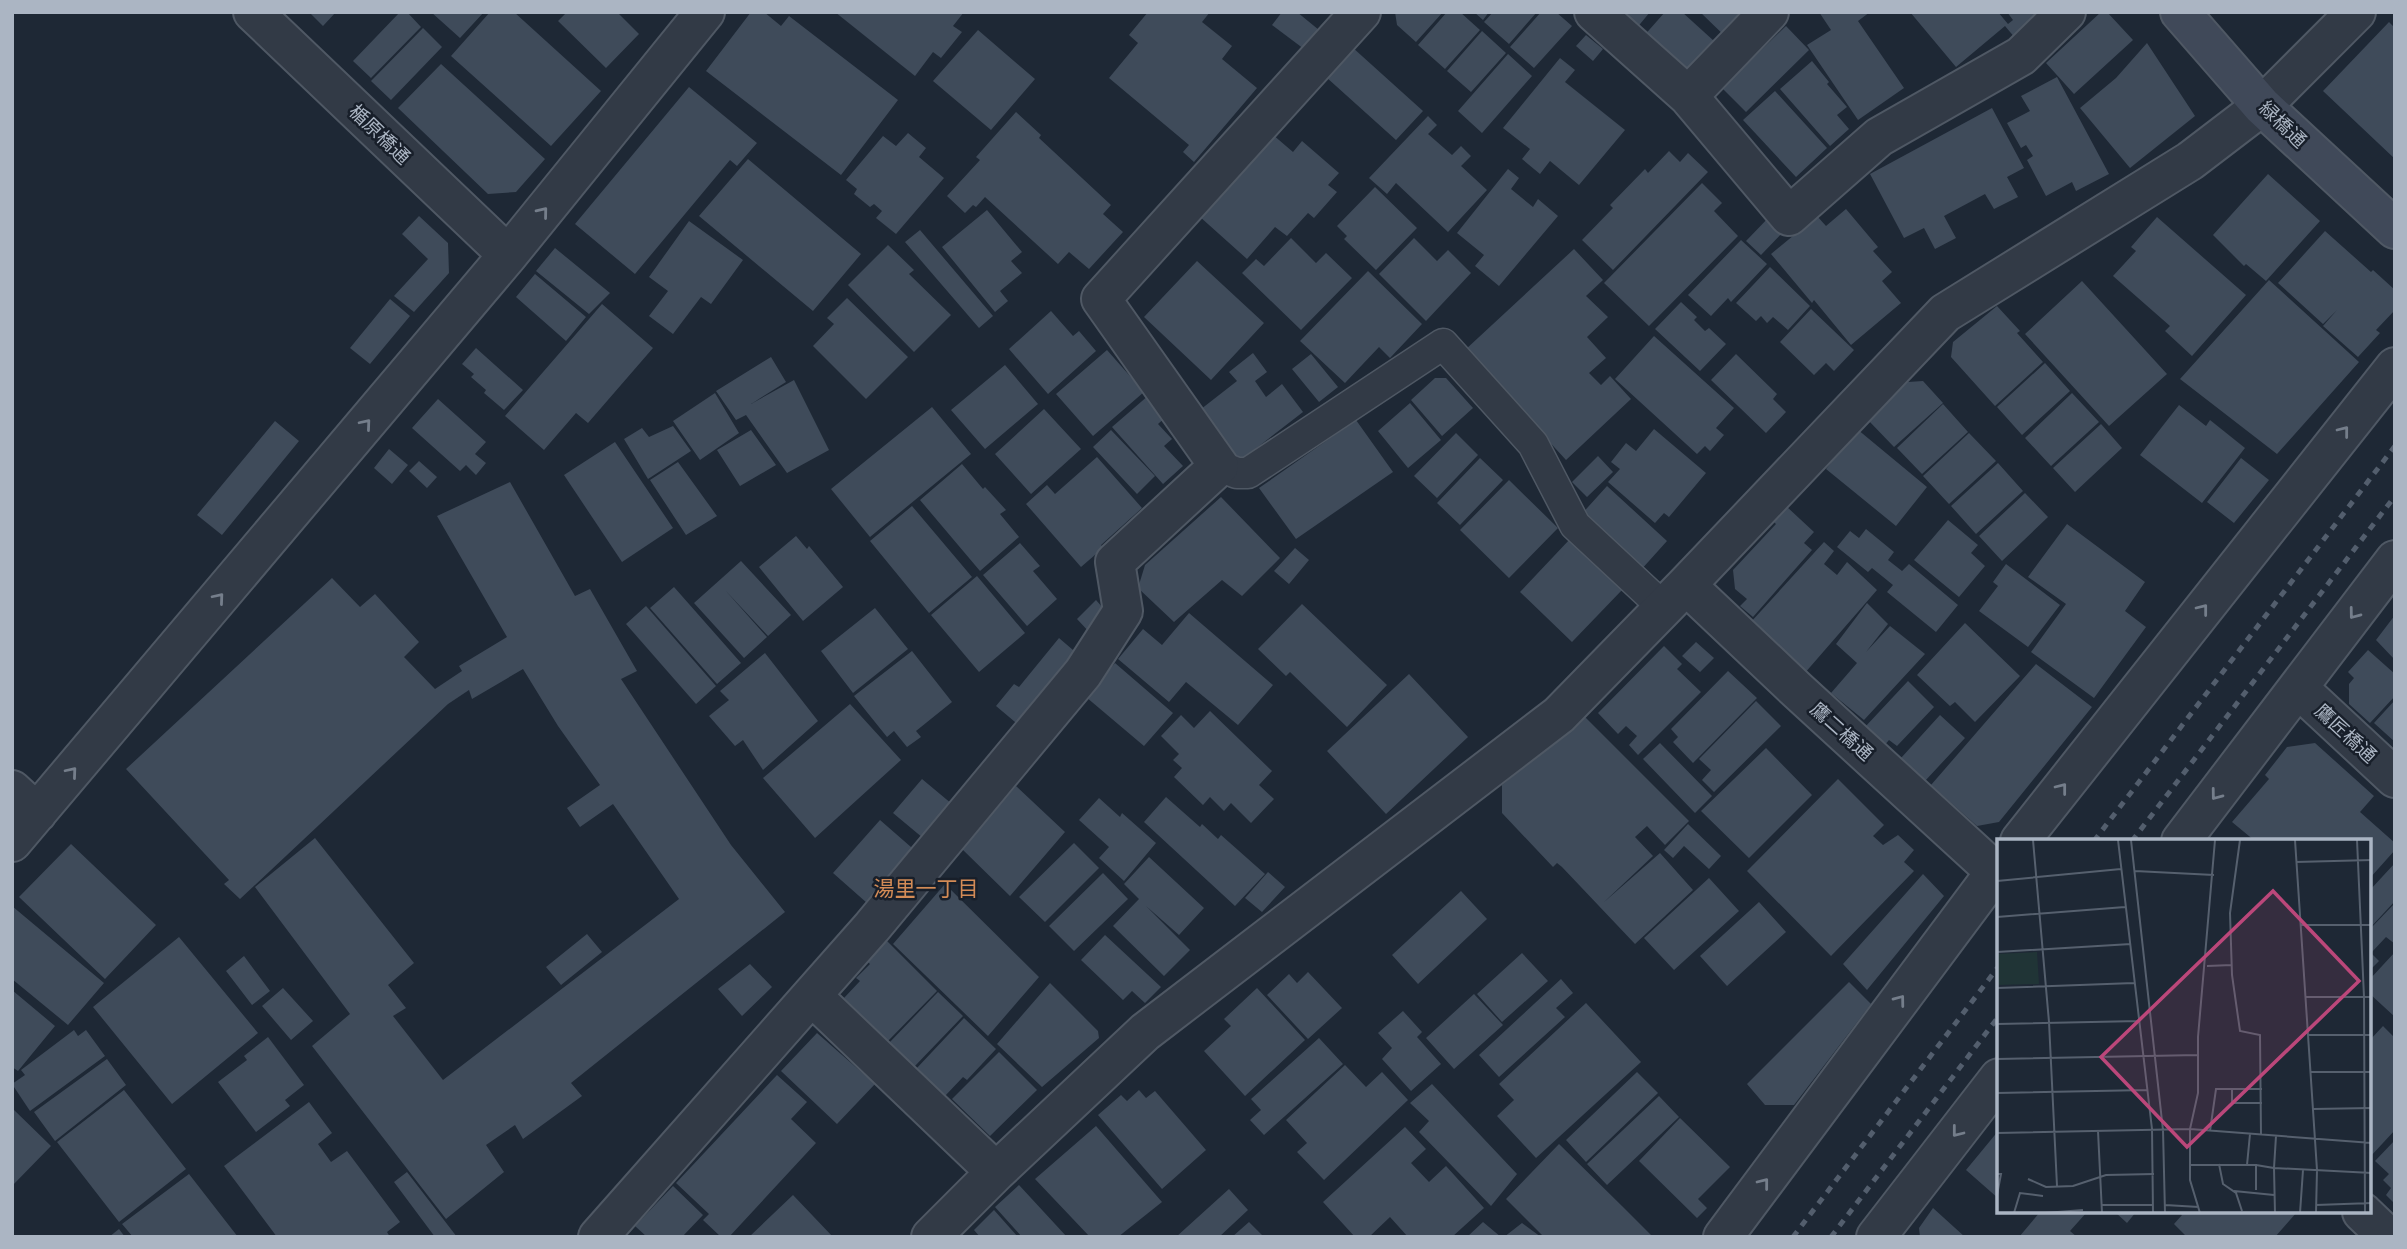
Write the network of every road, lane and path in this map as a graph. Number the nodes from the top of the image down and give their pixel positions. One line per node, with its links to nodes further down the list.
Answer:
1 (253, 12): 12 (street, 楯原橋通)
2 (705, 12): 12 (street, one-way to 2)
3 (1361, 12): 14 (street)
4 (1594, 12): 9 (street)
5 (1769, 12): 9 (street)
6 (2066, 12): 9 (street)
7 (2180, 12): 10 (street, 緑橋通)
8 (2356, 12): 10 (street)
9 (1688, 96)
10 (2262, 106): 11 (street, 緑橋通); 16 (street)
11 (2395, 229)
12 (508, 255): 19 (street, one-way to 12)
13 (2395, 367): 20 (street, one-way to 13)
14 (1219, 466): 16 (lane); 25 (street)
15 (2395, 560): 17 (street, one-way to 17)
16 (1674, 596): 23 (street, 鷹二橋通); 27 (street)
17 (2298, 688): 18 (street, 鷹匠橋通); 21 (street, one-way to 21)
18 (2395, 778)
19 (25, 802): 22 (street)
20 (2022, 839)
21 (2183, 839)
22 (12, 842)
23 (1997, 870)
24 (1997, 872): 31 (street, one-way to 24)
25 (812, 996): 27 (street); 29 (street)
26 (1997, 1081): 32 (street, one-way to 32)
27 (996, 1172): 30 (street)
28 (2364, 1214): 33 (street)
29 (598, 1237)
30 (932, 1237)
31 (1723, 1237)
32 (1876, 1237)
33 (2388, 1237)

